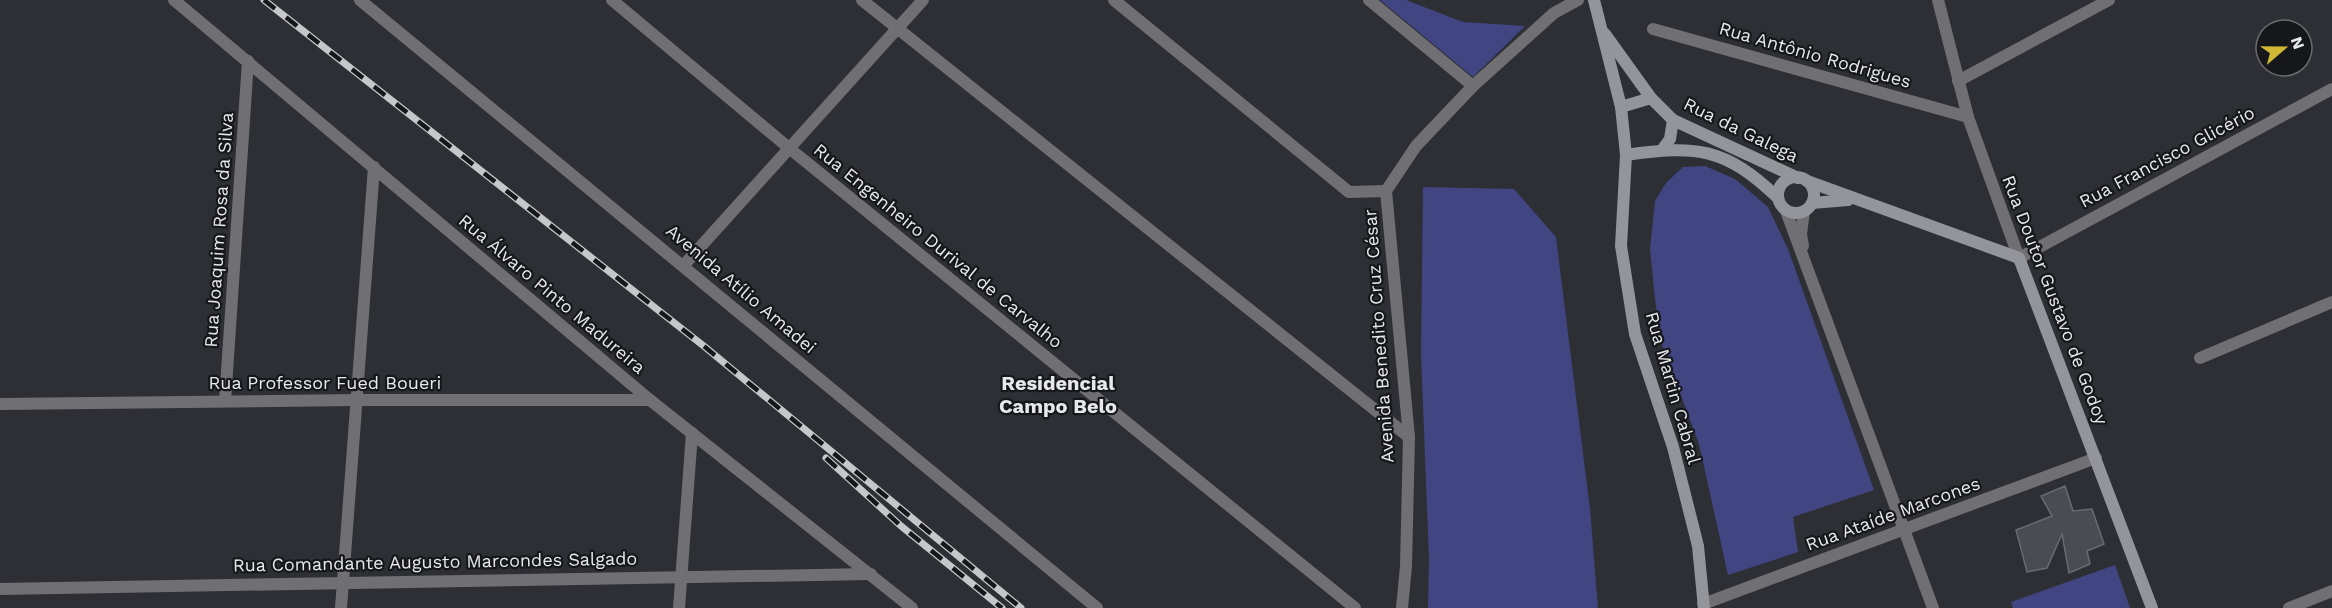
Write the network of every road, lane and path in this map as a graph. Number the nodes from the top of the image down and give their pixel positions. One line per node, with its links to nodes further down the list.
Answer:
1 (174, 0): 15 (street, Rua Álvaro Pinto Madureira)
2 (360, 0): 35 (street, Avenida Atílio Amadei)
3 (612, 0): 23 (street, Rua Engenheiro Durival de Carvalho)
4 (862, 0): 12 (street)
5 (923, 0): 12 (street)
6 (1114, 0): 28 (street)
7 (1369, 0): 17 (street)
8 (1578, 0): 17 (street, Avenida Benedito Cruz César)
9 (1594, 0): 13 (main road, Rua Martin Cabral)
10 (1938, 0): 16 (street, Rua Doutor Gustavo de Godoy)
11 (2109, 0): 16 (street)
12 (897, 29): 23 (street); 43 (street)
13 (1602, 29): 19 (main road, Rua da Galega); 20 (main road, Rua Martin Cabral)
14 (1653, 29): 21 (street, Rua Antônio Rodrigues)
15 (248, 61): 26 (street, Rua Álvaro Pinto Madureira); 40 (street, Rua Joaquim Rosa da Silva)
16 (1958, 81): 21 (street, Rua Doutor Gustavo de Godoy)
17 (1473, 86): 28 (street, Avenida Benedito Cruz César)
18 (2332, 89): 33 (street, Rua Francisco Glicério)
19 (1651, 98): 20 (main road); 22 (main road, Rua da Galega)
20 (1621, 107): 25 (main road, Rua Martin Cabral)
21 (1968, 117): 33 (street, Rua Doutor Gustavo de Godoy)
22 (1673, 120): 24 (main road); 27 (main road, Rua da Galega)
23 (789, 148): 35 (street); 56 (street, Rua Engenheiro Durival de Carvalho)
24 (1662, 150): 25 (main road, Rua da Galega); 29 (main road, Rua da Galega)
25 (1626, 155): 51 (main road, Rua Martin Cabral)
26 (374, 167): 38 (street); 39 (street, Rua Álvaro Pinto Madureira)
27 (1803, 180): 29 (main road); 30 (main road, Rua da Galega); 31 (main road)
28 (1386, 191): 43 (street, Avenida Benedito Cruz César)
29 (1778, 198): 32 (main road)
30 (1859, 200): 31 (main road, Rua da Galega); 33 (main road, Rua da Galega)
31 (1808, 207): 32 (main road); 34 (street)
32 (1786, 211): 34 (street)
33 (2019, 258): 44 (main road, Rua Doutor Gustavo de Godoy)
34 (1806, 264): 45 (street)
35 (684, 265): 55 (street, Avenida Atílio Amadei)
36 (2332, 302): 37 (street)
37 (2200, 358)
38 (358, 400): 39 (street, Rua Professor Fued Boueri); 40 (street, Rua Professor Fued Boueri); 48 (street)
39 (650, 400): 42 (street, Rua Álvaro Pinto Madureira)
40 (225, 401): 41 (street, Rua Professor Fued Boueri)
41 (0, 404)
42 (692, 433): 46 (street, Rua Álvaro Pinto Madureira); 47 (street)
43 (1408, 437): 57 (street, Avenida Benedito Cruz César)
44 (2096, 458): 45 (street, Rua Ataíde Marcones); 59 (main road, Rua Doutor Gustavo de Godoy)
45 (1905, 528): 51 (street, Rua Ataíde Marcones); 58 (street)
46 (871, 574): 47 (street, Rua Comandante Augusto Marcondes Salgado); 54 (street, Rua Álvaro Pinto Madureira)
47 (681, 576): 48 (street, Rua Comandante Augusto Marcondes Salgado); 53 (street)
48 (343, 582): 49 (street, Rua Comandante Augusto Marcondes Salgado); 52 (street)
49 (0, 589)
50 (2332, 591): 60 (street)
51 (1703, 606)
52 (341, 608)
53 (679, 608)
54 (912, 608)
55 (1097, 608)
56 (1355, 608)
57 (1402, 608)
58 (1933, 608)
59 (2152, 608)
60 (2289, 608)

